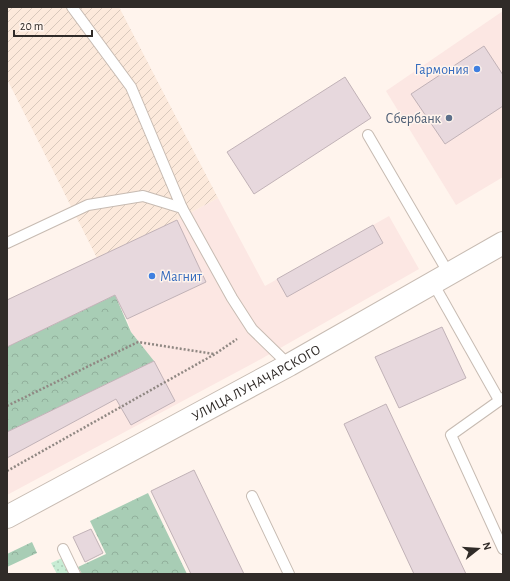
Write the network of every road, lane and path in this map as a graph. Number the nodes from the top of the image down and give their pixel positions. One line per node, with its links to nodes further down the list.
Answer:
1 (72, 7): 3 (lane)
2 (368, 135): 6 (lane)
3 (182, 208): 4 (lane); 7 (lane)
4 (7, 243)
5 (503, 244): 6 (street, УЛИЦА ЛУНАЧАРСКОГО)
6 (441, 279): 9 (street, УЛИЦА ЛУНАЧАРСКОГО); 10 (lane)
7 (252, 329): 8 (path); 9 (lane)
8 (215, 354): 11 (path); 12 (path)
9 (288, 365): 14 (street, УЛИЦА ЛУНАЧАРСКОГО)
10 (501, 399): 16 (lane)
11 (7, 406)
12 (7, 471)
13 (252, 496): 18 (lane)
14 (7, 517)
15 (63, 549): 17 (lane)
16 (503, 549)
17 (75, 574)
18 (289, 574)

